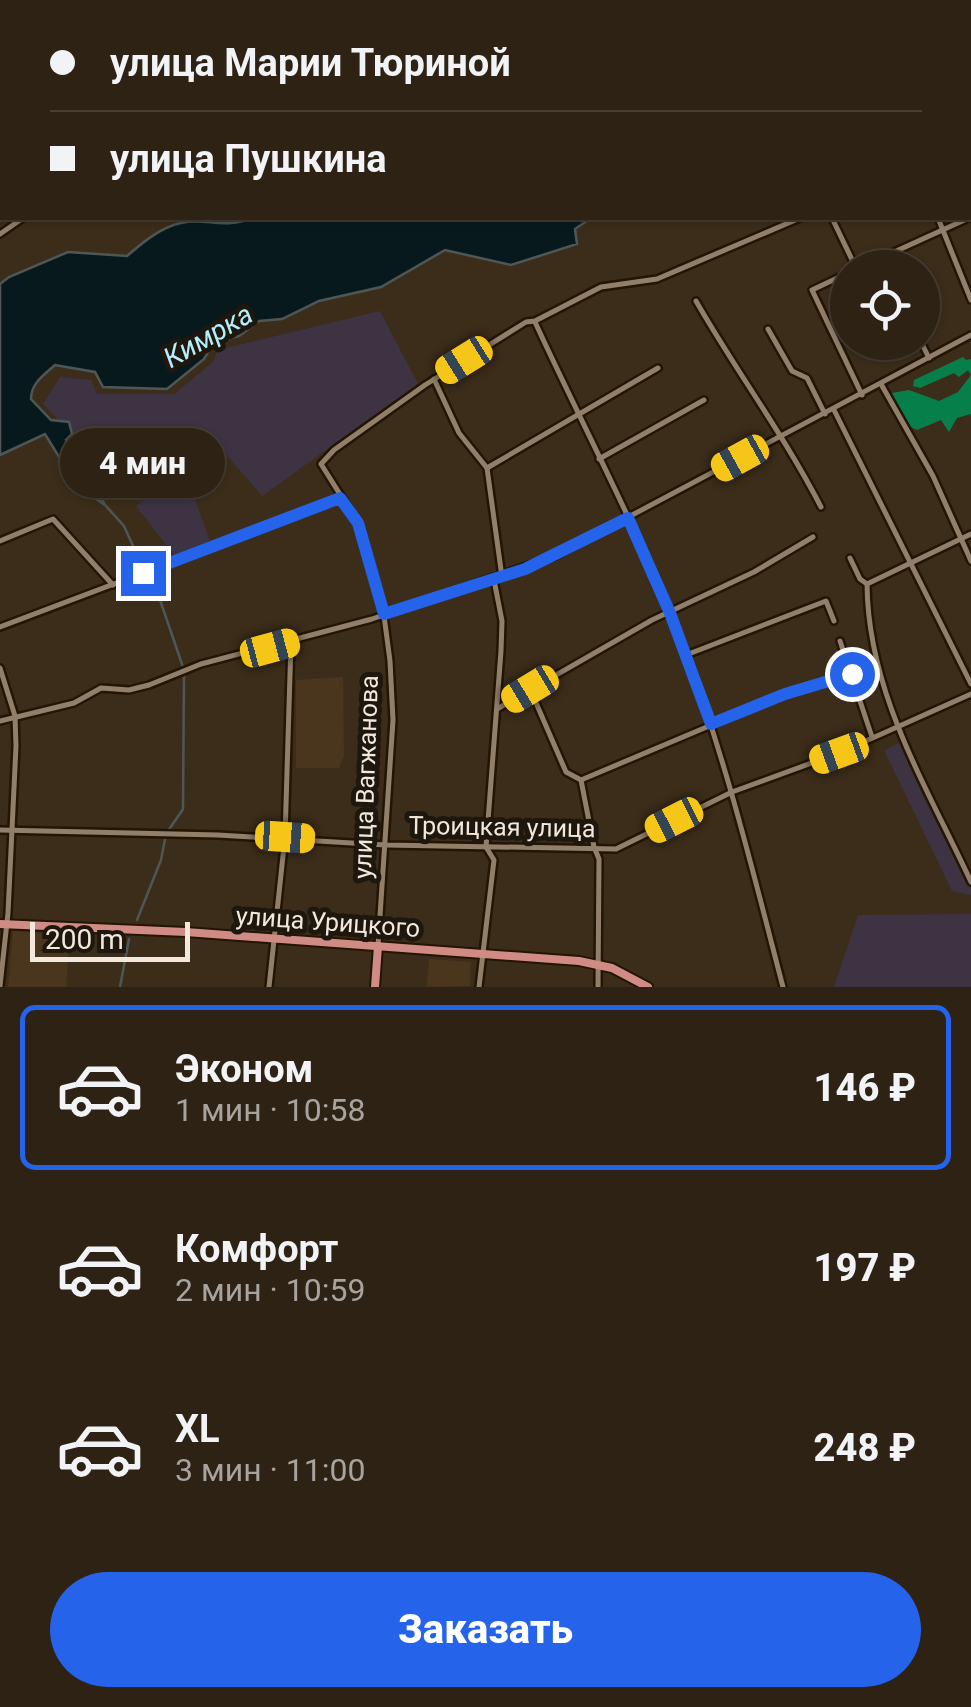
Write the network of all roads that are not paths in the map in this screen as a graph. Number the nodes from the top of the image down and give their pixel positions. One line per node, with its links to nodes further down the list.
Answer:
1 (795, 220): 11 (street)
2 (833, 220): 6 (street)
3 (939, 220): 5 (street)
4 (965, 220): 5 (street)
5 (943, 230): 7 (street); 9 (street)
6 (848, 250)
7 (896, 250)
8 (830, 282): 12 (street)
9 (971, 300)
10 (696, 301): 26 (street)
11 (535, 321): 19 (street); 25 (street)
12 (830, 327)
13 (768, 329): 24 (street)
14 (971, 335): 15 (street)
15 (940, 352)
16 (846, 360): 21 (street)
17 (925, 360): 20 (street)
18 (658, 368): 25 (street)
19 (434, 380): 28 (street); 29 (street, улица Вагжанова)
20 (881, 384): 21 (street); 34 (street)
21 (862, 394): 23 (street)
22 (704, 400): 27 (street)
23 (834, 410): 24 (street); 38 (street)
24 (825, 414): 26 (street)
25 (578, 415): 27 (street); 28 (street)
26 (781, 435): 30 (street); 31 (street)
27 (599, 459): 31 (street)
28 (488, 468): 39 (street)
29 (340, 498): 42 (street); 44 (street, улица Вагжанова)
30 (821, 506)
31 (628, 518): 39 (street); 43 (street)
32 (971, 534): 34 (street)
33 (813, 537): 43 (street)
34 (959, 538): 37 (street); 38 (street)
35 (0, 541): 42 (street)
36 (850, 558): 41 (street)
37 (971, 561)
38 (909, 562): 41 (street); 52 (street)
39 (502, 577): 40 (street)
40 (494, 580): 44 (street); 55 (street)
41 (867, 584): 59 (street)
42 (114, 585): 46 (street)
43 (670, 613): 49 (street); 53 (street)
44 (384, 614): 48 (street); 66 (street, улица Вагжанова)
45 (834, 621): 49 (street)
46 (0, 626)
47 (840, 641): 51 (street)
48 (291, 642): 56 (street); 65 (street)
49 (686, 654): 58 (street)
50 (0, 668): 56 (street)
51 (852, 674): 58 (street); 60 (street)
52 (971, 684)
53 (530, 689): 55 (street); 61 (street)
54 (971, 694): 59 (street, Троицкая улица)
55 (497, 709): 68 (street)
56 (15, 716): 57 (street); 64 (street)
57 (0, 721)
58 (711, 724): 61 (street); 62 (street)
59 (898, 727): 60 (street, Троицкая улица); 69 (street)
60 (872, 737): 62 (street, Троицкая улица)
61 (580, 780): 67 (street)
62 (732, 792): 67 (street, Троицкая улица); 81 (street)
63 (0, 830): 64 (street, Троицкая улица)
64 (12, 830): 65 (street, Троицкая улица); 70 (street)
65 (285, 837): 66 (street, Троицкая улица); 71 (street)
66 (386, 844): 68 (street, Троицкая улица); 72 (street, улица Вагжанова)
67 (594, 847): 68 (street, Троицкая улица); 74 (street)
68 (486, 848): 73 (street)
69 (971, 882)
70 (3, 924): 71 (main road, улица Урицкого); 75 (street)
71 (276, 938): 72 (main road, улица Урицкого); 76 (street)
72 (378, 946): 73 (main road, улица Урицкого); 77 (main road, улица Вагжанова)
73 (482, 954): 74 (main road, улица Урицкого); 78 (street)
74 (601, 964): 79 (street); 80 (main road, улица Урицкого)
75 (0, 986)
76 (269, 987)
77 (376, 987)
78 (479, 987)
79 (598, 987)
80 (648, 987)
81 (783, 987)

